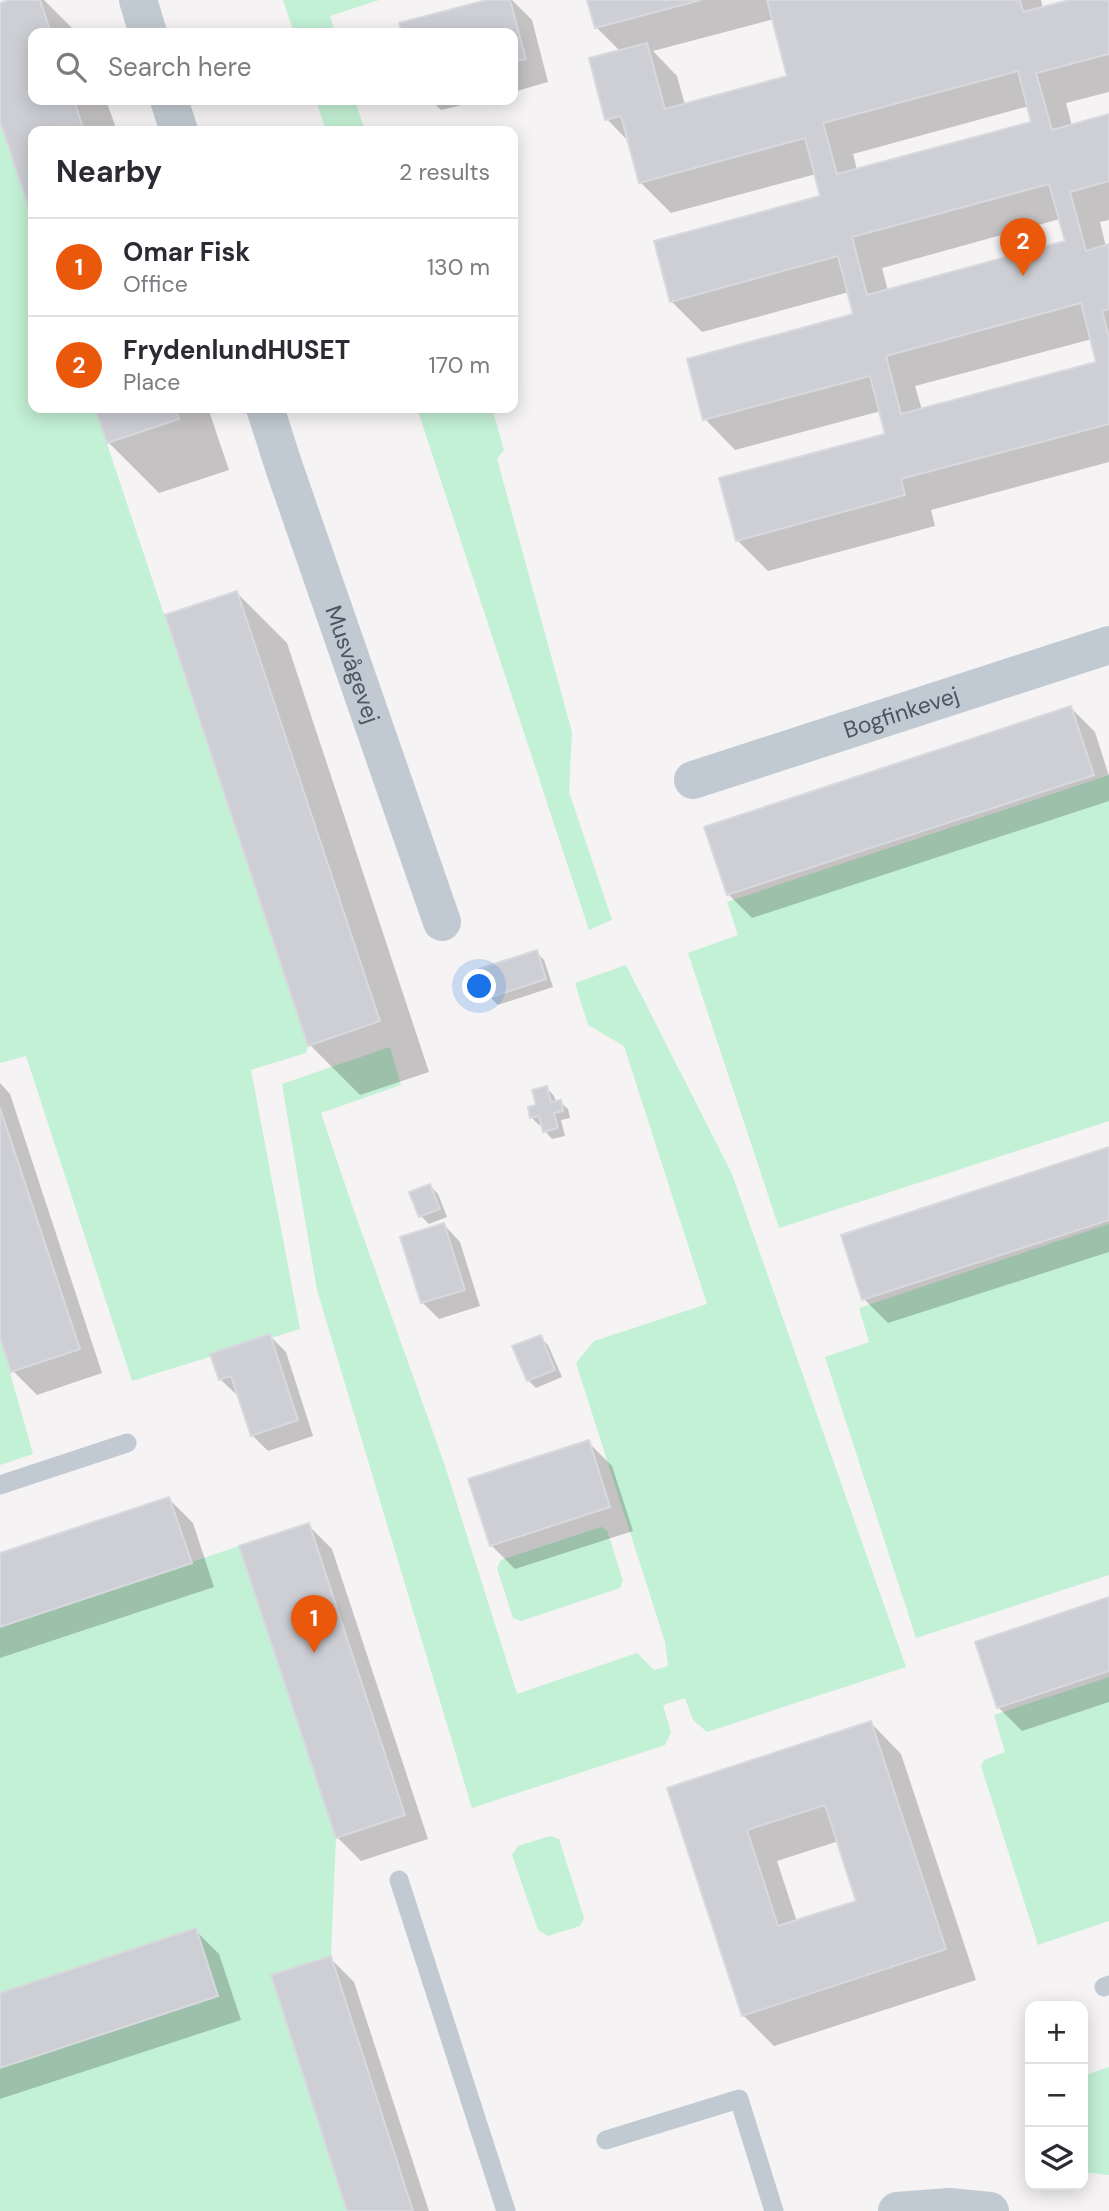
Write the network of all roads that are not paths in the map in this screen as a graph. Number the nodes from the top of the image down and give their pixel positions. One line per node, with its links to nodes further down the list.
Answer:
1 (138, 0): 2 (street)
2 (146, 28)
3 (171, 105): 4 (street)
4 (177, 126)
5 (267, 413): 8 (street, Musvågevej)
6 (1109, 645): 7 (street, Bogfinkevej)
7 (692, 780)
8 (442, 922)
9 (127, 1443): 10 (lane)
10 (0, 1485)
11 (399, 1880): 13 (lane)
12 (606, 2140): 14 (lane)
13 (506, 2211)
14 (774, 2211)
15 (897, 2211): 16 (street)
16 (990, 2211)

